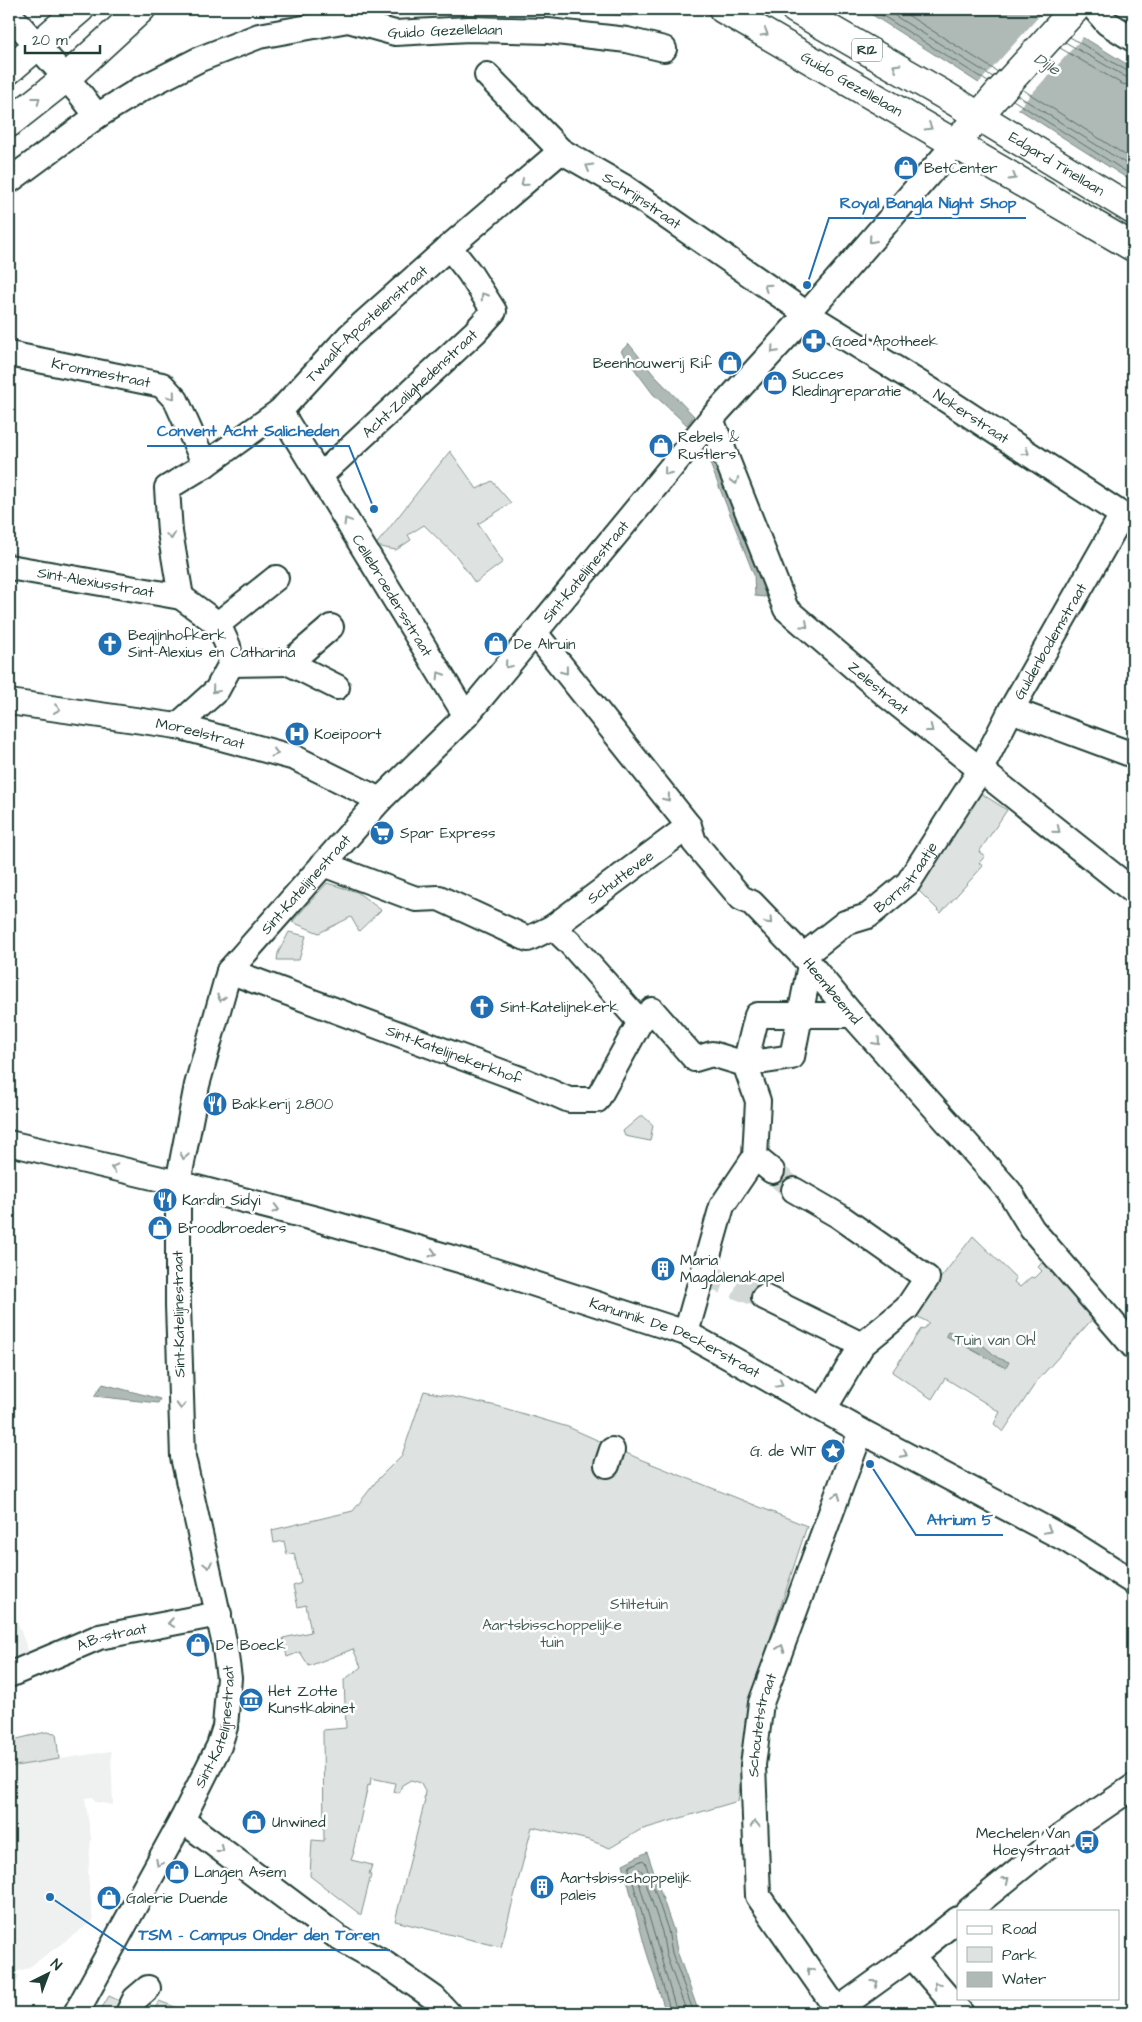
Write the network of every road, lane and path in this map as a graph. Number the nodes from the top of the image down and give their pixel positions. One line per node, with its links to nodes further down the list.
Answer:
1 (80, 9): 7 (main road)
2 (141, 9): 12 (main road)
3 (723, 9): 16 (main road, Guido Gezellelaan / R12, one-way to 16)
4 (795, 9): 13 (main road, R12, one-way to 4)
5 (1095, 9): 8 (street)
6 (1072, 12): 13 (main road)
7 (20, 24): 10 (main road); 12 (street)
8 (1133, 39)
9 (664, 49): 14 (street, Guido Gezellelaan)
10 (9, 70)
11 (487, 75): 17 (street, Schrijnstraat)
12 (66, 78): 14 (street); 15 (main road, one-way to 12)
13 (987, 106): 16 (main road); 19 (main road, Edgard Tinellaan / R12)
14 (97, 116): 18 (street, Guido Gezellelaan)
15 (9, 123)
16 (956, 143): 21 (main road, R12, one-way to 21); 22 (street, Sint-Katelijnestraat, one-way to 22)
17 (562, 151): 20 (street, Twaalf-Apostelenstraat, one-way to 20); 22 (street, Schrijnstraat, one-way to 17)
18 (9, 181)
19 (1133, 210)
20 (449, 247): 24 (street, Twaalf-Apostelenstraat); 27 (street, Acht-Zalighedenstraat, one-way to 20)
21 (1133, 247)
22 (807, 314): 25 (street, Sint-Katelijnestraat, one-way to 25); 28 (street, Nokerstraat, one-way to 28)
23 (9, 354): 26 (street, Krommestraat, one-way to 26)
24 (280, 411): 26 (street, Twaalf-Apostelenstraat); 27 (street)
25 (711, 419): 34 (street, Sint-Katelijnestraat, one-way to 34); 43 (street, Zelestraat, one-way to 43)
26 (205, 465): 31 (street, Twaalf-Apostelenstraat, one-way to 31)
27 (320, 476): 40 (street, Cellebroedersstraat, one-way to 27)
28 (1128, 518): 39 (street, Guldenbodemstraat)
29 (9, 567): 31 (street, Sint-Alexiusstraat)
30 (276, 578): 32 (street)
31 (181, 597): 32 (street)
32 (218, 624): 36 (street)
33 (331, 627): 35 (street)
34 (535, 633): 40 (street, Sint-Katelijnestraat, one-way to 40); 45 (street, Heembeemd, one-way to 45)
35 (289, 663): 36 (street); 37 (street)
36 (231, 664): 41 (street, one-way to 41)
37 (337, 688)
38 (9, 702): 41 (street, Moreelstraat, one-way to 41)
39 (1011, 710): 42 (street); 43 (street, Guldenbodemstraat)
40 (466, 716): 44 (street, Sint-Katelijnestraat)
41 (177, 726): 44 (street, Moreelstraat, one-way to 44)
42 (1133, 755)
43 (981, 769): 47 (street, Zelestraat, one-way to 47); 49 (street, Bornstraatje)
44 (380, 800): 46 (street, Sint-Katelijnestraat)
45 (689, 826): 48 (street, Schuttevee); 49 (street, Heembeemd, one-way to 49)
46 (323, 864): 48 (street); 50 (street, Sint-Katelijnestraat)
47 (1133, 891)
48 (552, 927): 53 (street)
49 (806, 961): 51 (street); 52 (street, Heembeemd)
50 (229, 970): 53 (street, Sint-Katelijnekerkhof); 56 (street, Sint-Katelijnestraat, one-way to 56)
51 (801, 1014): 52 (street); 54 (street); 54 (street)
52 (852, 1014): 61 (street, Heembeemd, one-way to 61)
53 (646, 1016): 54 (street)
54 (745, 1064): 59 (street)
55 (9, 1143): 56 (street, Kanunnik De Deckerstraat, one-way to 55)
56 (178, 1183): 59 (street, Kanunnik De Deckerstraat, one-way to 59); 65 (street, Sint-Katelijnestraat, one-way to 65)
57 (794, 1190): 60 (street)
58 (764, 1297): 60 (street)
59 (686, 1333): 62 (street, Kanunnik De Deckerstraat, one-way to 62)
60 (862, 1345): 62 (street)
61 (1133, 1346)
62 (824, 1409): 63 (street, Kanunnik De Deckerstraat)
63 (861, 1431): 64 (street, Kanunnik De Deckerstraat, one-way to 64); 73 (street, Schoutetstraat, one-way to 63)
64 (1133, 1582)
65 (219, 1614): 66 (street, A.B.-straat, one-way to 66); 68 (street, Sint-Katelijnestraat)
66 (9, 1675)
67 (1133, 1787): 69 (street, one-way to 67)
68 (182, 1820): 74 (street, Sint-Katelijnestraat, one-way to 74); 76 (street, one-way to 76)
69 (969, 1910)
70 (957, 1920): 71 (street)
71 (912, 1956): 73 (street, one-way to 71); 77 (street, one-way to 71)
72 (148, 1988): 75 (street)
73 (835, 2012)
74 (76, 2013)
75 (128, 2013)
76 (448, 2013)
77 (961, 2013)

